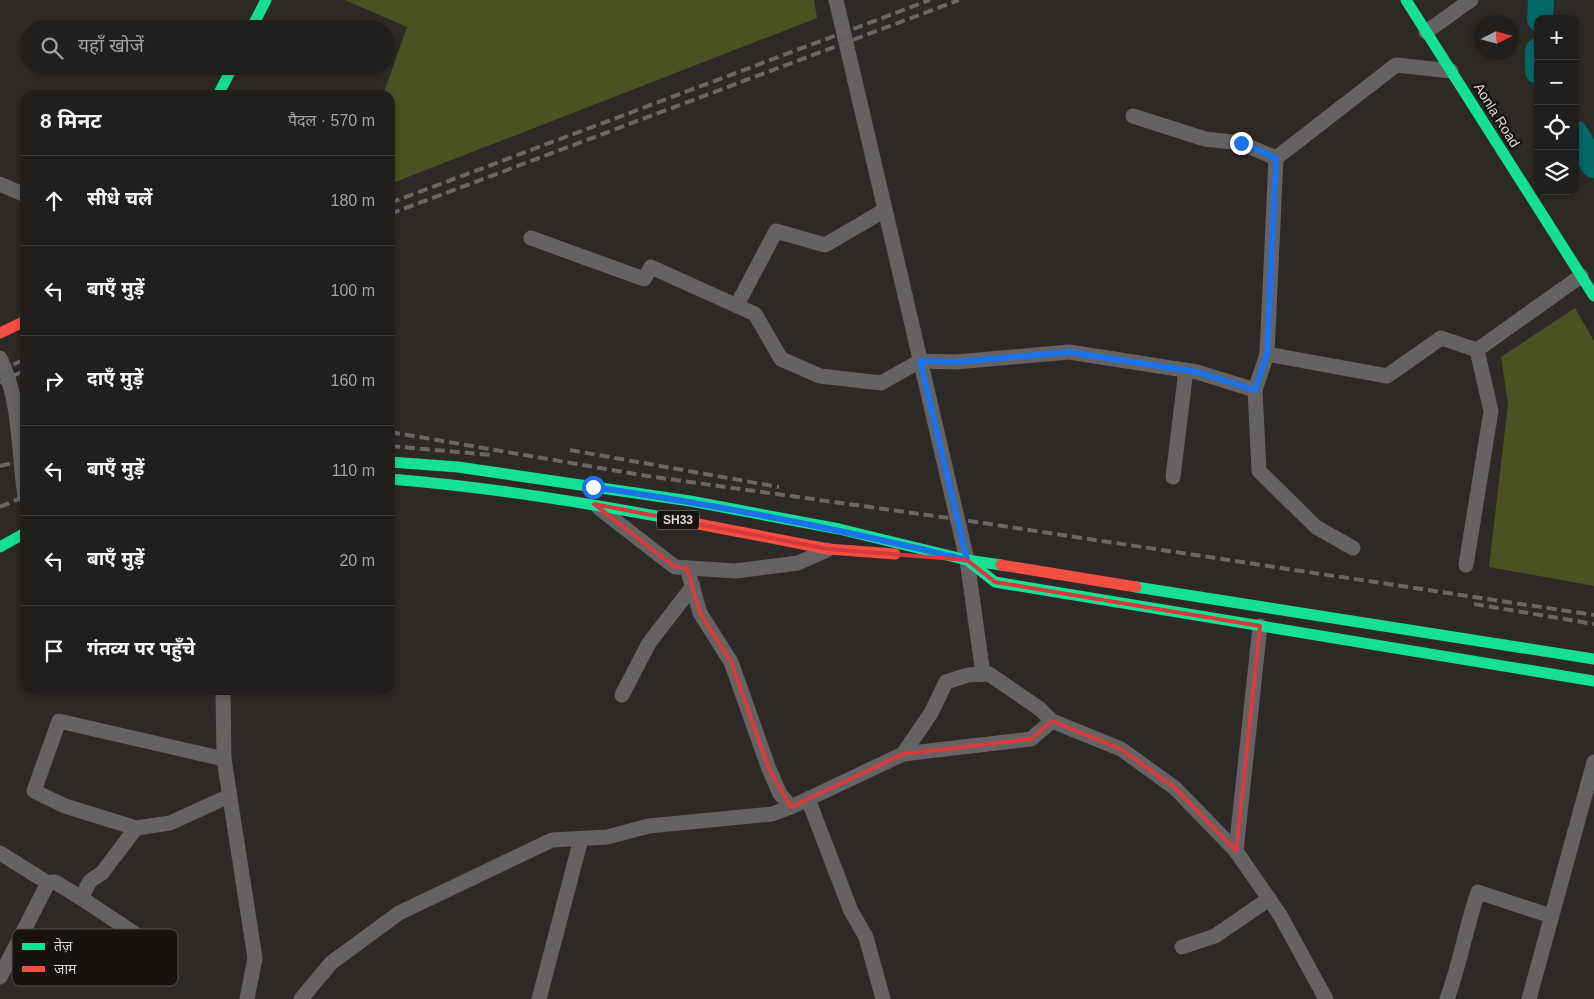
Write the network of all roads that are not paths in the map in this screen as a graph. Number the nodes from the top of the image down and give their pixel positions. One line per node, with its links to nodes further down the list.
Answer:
1 (836, 0): 14 (street)
2 (1406, 0): 6 (main road, Aonla Road)
3 (1471, 0): 6 (street)
4 (260, 3): 5 (main road)
5 (254, 20)
6 (1426, 32): 7 (main road, Aonla Road)
7 (1451, 71): 11 (street); 16 (main road, Aonla Road)
8 (228, 75): 9 (main road)
9 (221, 90)
10 (1133, 116): 11 (street)
11 (1276, 158): 22 (street)
12 (0, 184): 13 (street)
13 (20, 193)
14 (885, 210): 18 (street); 24 (street)
15 (531, 238): 18 (street)
16 (1581, 276): 17 (main road, Aonla Road); 21 (street)
17 (1594, 296)
18 (737, 305): 24 (street)
19 (20, 323): 20 (main road)
20 (0, 333)
21 (1477, 350): 22 (street); 37 (street)
22 (1267, 354): 26 (street)
23 (0, 358): 27 (street)
24 (920, 361): 25 (street); 36 (street)
25 (1186, 370): 26 (street); 29 (street)
26 (1255, 390): 34 (street)
27 (20, 461)
28 (395, 462): 36 (main road, SH33)
29 (1173, 477)
30 (395, 479): 31 (main road, SH33)
31 (594, 504): 35 (main road, SH33); 38 (street)
32 (20, 536): 33 (main road)
33 (0, 547)
34 (1353, 548)
35 (828, 549): 36 (main road, SH33); 38 (street)
36 (967, 560): 40 (main road); 41 (main road); 42 (street)
37 (1466, 564)
38 (687, 568): 39 (street)
39 (693, 586): 45 (street); 52 (street)
40 (1260, 626): 43 (main road); 55 (street)
41 (1594, 659)
42 (983, 674): 46 (street); 47 (street)
43 (1594, 681)
44 (223, 695): 48 (street)
45 (622, 695)
46 (1052, 722): 47 (street); 55 (street)
47 (903, 754): 51 (street)
48 (224, 759): 50 (street); 53 (street)
49 (1594, 762): 60 (street)
50 (229, 796): 53 (street); 66 (street)
51 (808, 799): 52 (street); 69 (street)
52 (791, 807): 54 (street)
53 (136, 828): 58 (street)
54 (581, 839): 67 (street); 68 (street)
55 (1236, 851): 59 (street)
56 (0, 854): 57 (street)
57 (48, 883): 58 (street); 61 (street)
58 (81, 898): 62 (street)
59 (1269, 899): 63 (street); 70 (street)
60 (1552, 916): 71 (street); 72 (street)
61 (25, 929)
62 (128, 929)
63 (1182, 947)
64 (12, 954): 65 (street)
65 (0, 977)
66 (247, 999)
67 (301, 999)
68 (539, 999)
69 (883, 999)
70 (1326, 999)
71 (1447, 999)
72 (1529, 999)

